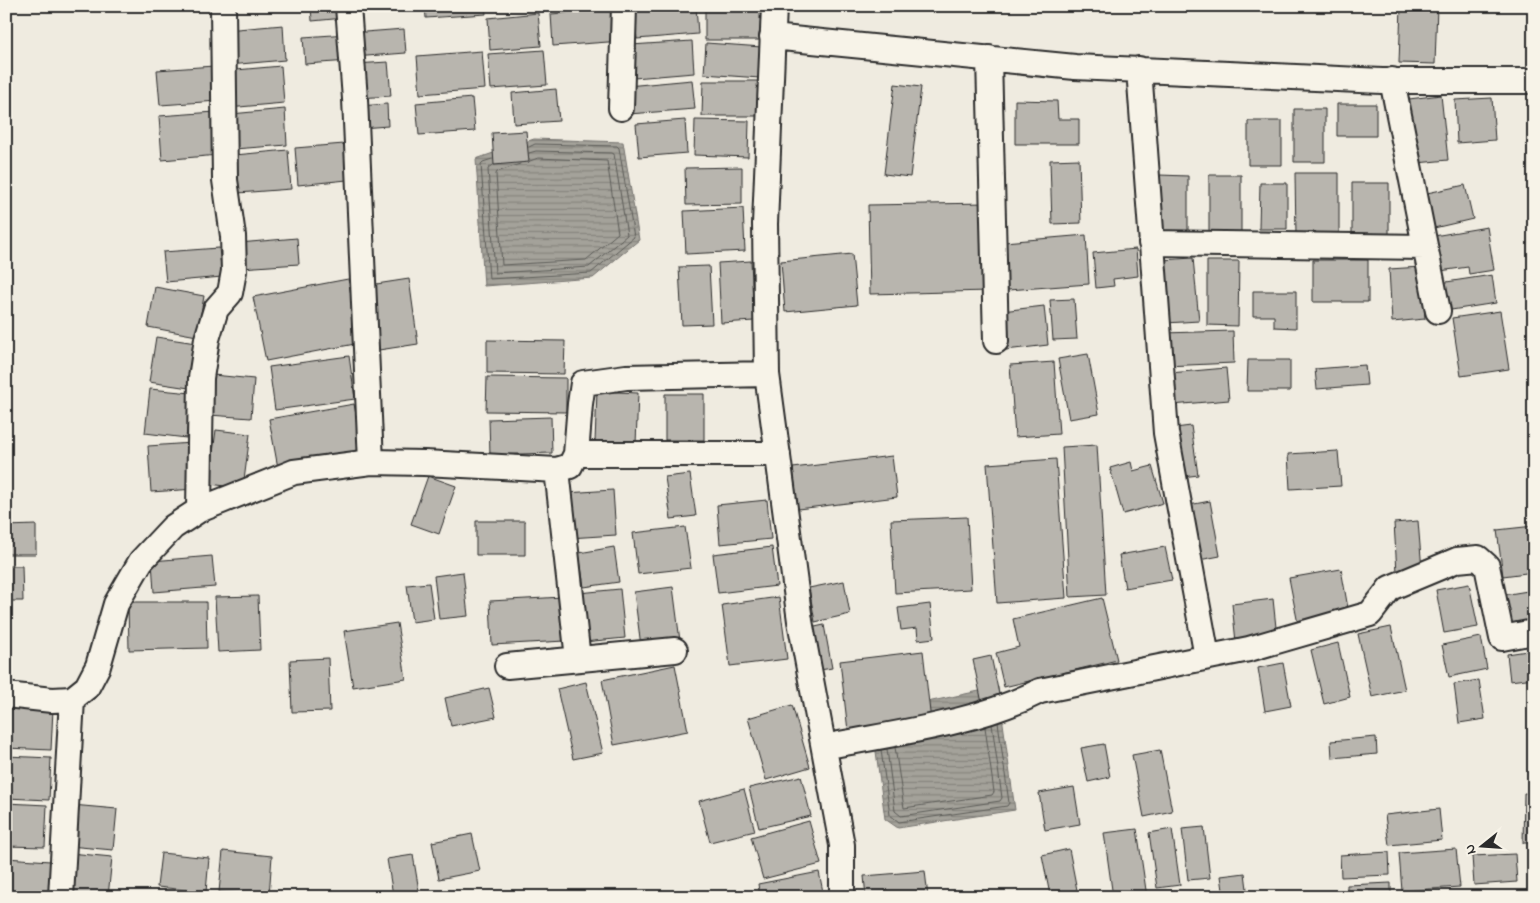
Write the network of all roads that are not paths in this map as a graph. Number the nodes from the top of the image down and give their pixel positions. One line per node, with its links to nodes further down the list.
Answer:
1 (223, 6): 20 (street)
2 (348, 6): 18 (street)
3 (624, 6): 10 (street)
4 (774, 6): 5 (street)
5 (772, 37): 6 (street); 15 (street)
6 (989, 58): 7 (street); 14 (street)
7 (1139, 70): 8 (street); 11 (street)
8 (1392, 80): 9 (street); 12 (street)
9 (1534, 81)
10 (621, 108)
11 (1151, 243): 12 (street); 23 (street)
12 (1425, 247): 13 (street)
13 (1438, 311)
14 (996, 341)
15 (768, 374): 16 (street); 17 (street)
16 (576, 454): 17 (street); 19 (street)
17 (778, 454): 28 (street)
18 (371, 462): 19 (street); 20 (street)
19 (557, 470): 24 (street)
20 (199, 510): 27 (street)
21 (1534, 632): 23 (street)
22 (675, 650): 24 (street)
23 (1208, 657): 28 (street)
24 (578, 659): 25 (street)
25 (507, 666)
26 (6, 695): 27 (street)
27 (72, 699): 29 (street)
28 (824, 747): 30 (street)
29 (61, 897)
30 (842, 897)

